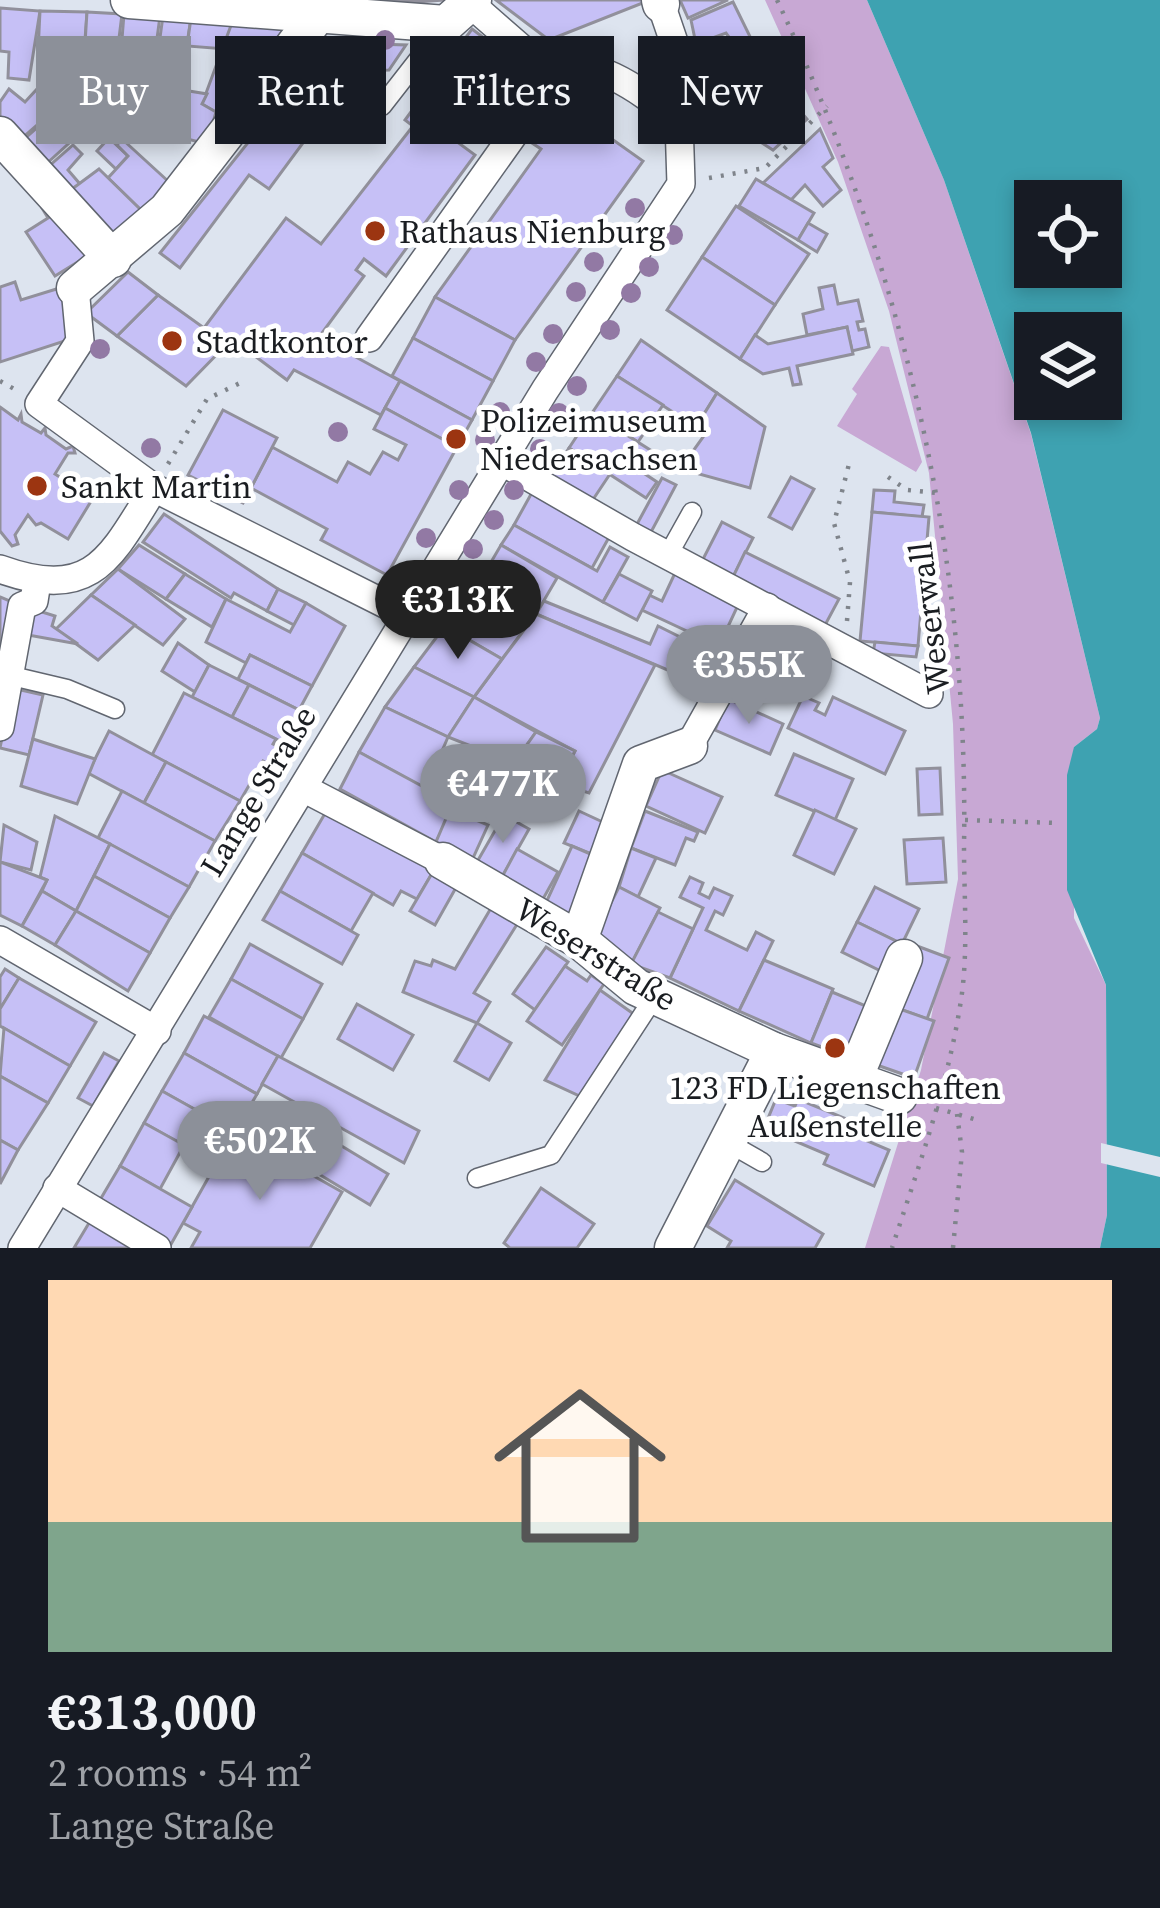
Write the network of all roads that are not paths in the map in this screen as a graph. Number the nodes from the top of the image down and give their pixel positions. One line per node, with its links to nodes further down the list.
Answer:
1 (129, 0): 4 (street)
2 (660, 2): 6 (street)
3 (468, 9): 4 (street); 5 (street); 7 (lane)
4 (316, 17): 11 (street)
5 (503, 36)
6 (672, 36)
7 (386, 101)
8 (0, 135): 11 (street)
9 (507, 144): 13 (street)
10 (680, 144): 14 (street, Lange Straße)
11 (113, 260): 12 (street)
12 (75, 288): 15 (street)
13 (370, 338)
14 (501, 461): 17 (street); 21 (street, Lange Straße)
15 (154, 488): 19 (street); 21 (street)
16 (692, 512): 17 (lane)
17 (668, 555): 20 (street)
18 (0, 568): 19 (street)
19 (37, 582): 22 (street)
20 (767, 607): 23 (street); 26 (street)
21 (407, 615): 27 (street, Lange Straße)
22 (12, 676): 24 (lane); 25 (street)
23 (929, 694)
24 (115, 709)
25 (0, 728)
26 (688, 746): 30 (street)
27 (303, 788): 28 (street, Weserstraße); 33 (street, Lange Straße)
28 (443, 861): 30 (street, Weserstraße)
29 (0, 940): 33 (street)
30 (579, 940): 32 (street, Weserstraße)
31 (904, 958): 35 (street)
32 (655, 996): 34 (street, Weserstraße); 39 (lane)
33 (157, 1031): 40 (street, Lange Straße)
34 (774, 1051): 35 (street, Weserstraße); 37 (street)
35 (853, 1081): 36 (street, Weserstraße)
36 (899, 1096)
37 (727, 1142): 38 (lane); 43 (street)
38 (762, 1162)
39 (477, 1178)
40 (57, 1188): 41 (street, Lange Straße); 42 (street)
41 (22, 1248)
42 (157, 1248)
43 (674, 1248)

